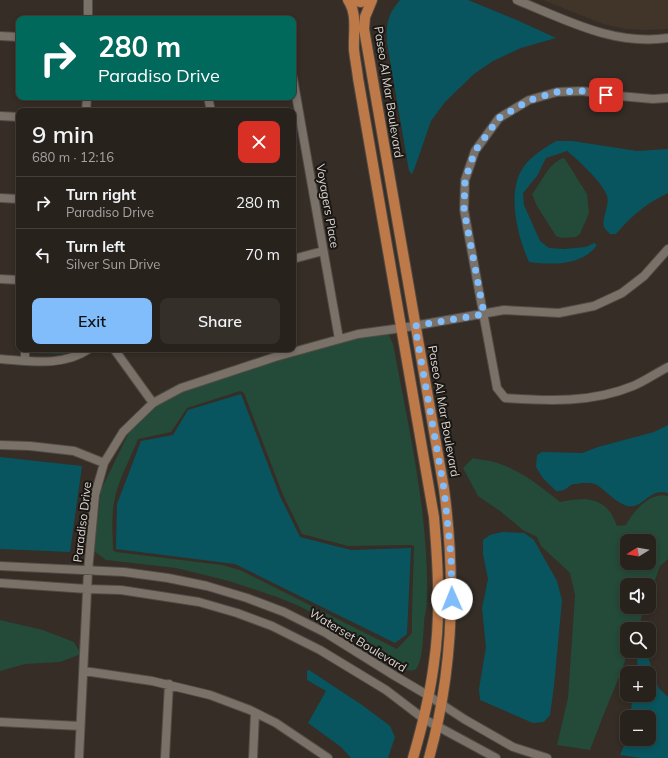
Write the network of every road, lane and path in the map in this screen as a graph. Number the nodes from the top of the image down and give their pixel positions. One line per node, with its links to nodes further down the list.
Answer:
1 (88, 0): 6 (street)
2 (349, 0): 3 (main road); 23 (main road, Paseo Al Mar Boulevard)
3 (368, 0)
4 (372, 0): 22 (main road, Paseo Al Mar Boulevard)
5 (517, 0): 9 (street)
6 (88, 16)
7 (0, 36): 8 (street)
8 (16, 37)
9 (668, 38)
10 (296, 95): 17 (street, Voyagers Place)
11 (668, 98): 21 (street)
12 (0, 116): 13 (street)
13 (16, 117)
14 (0, 198): 15 (street)
15 (16, 199)
16 (668, 249): 21 (street, Paradiso Drive)
17 (323, 251): 18 (street); 24 (street, Voyagers Place)
18 (296, 258)
19 (0, 279): 20 (street)
20 (16, 280)
21 (484, 314): 22 (street, Paradiso Drive); 32 (street)
22 (415, 326): 23 (street, Paradiso Drive); 43 (main road, Paseo Al Mar Boulevard)
23 (402, 328): 24 (street, Paradiso Drive); 42 (main road, Paseo Al Mar Boulevard)
24 (339, 339): 25 (street, Paradiso Drive)
25 (296, 351)
26 (25, 352): 31 (street)
27 (82, 352): 31 (street)
28 (116, 352): 33 (street)
29 (293, 352): 33 (street, Paradiso Drive)
30 (0, 359): 31 (street)
31 (25, 360)
32 (668, 367)
33 (153, 403): 35 (street, Paradiso Drive)
34 (0, 445): 35 (street)
35 (104, 463): 37 (street, Paradiso Drive)
36 (0, 566): 37 (street, Waterset Boulevard)
37 (88, 571): 39 (street, Paradiso Drive); 42 (street, Waterset Boulevard)
38 (0, 583): 39 (street)
39 (87, 589): 40 (street, Paradiso Drive); 45 (street)
40 (84, 671): 41 (street); 47 (street, Paradiso Drive)
41 (169, 684): 44 (street); 50 (street)
42 (429, 696): 43 (street, Waterset Boulevard); 45 (main road, Paseo Al Mar Boulevard)
43 (442, 706): 48 (main road, Paseo Al Mar Boulevard); 56 (street, Waterset Boulevard)
44 (255, 713): 51 (street); 52 (street)
45 (424, 719): 48 (street); 53 (main road, Paseo Al Mar Boulevard)
46 (0, 722): 47 (street)
47 (80, 726): 49 (street, Paradiso Drive)
48 (438, 726): 54 (main road, Paseo Al Mar Boulevard); 55 (street)
49 (79, 758)
50 (165, 758)
51 (253, 758)
52 (328, 758)
53 (413, 758)
54 (429, 758)
55 (496, 758)
56 (548, 758)

